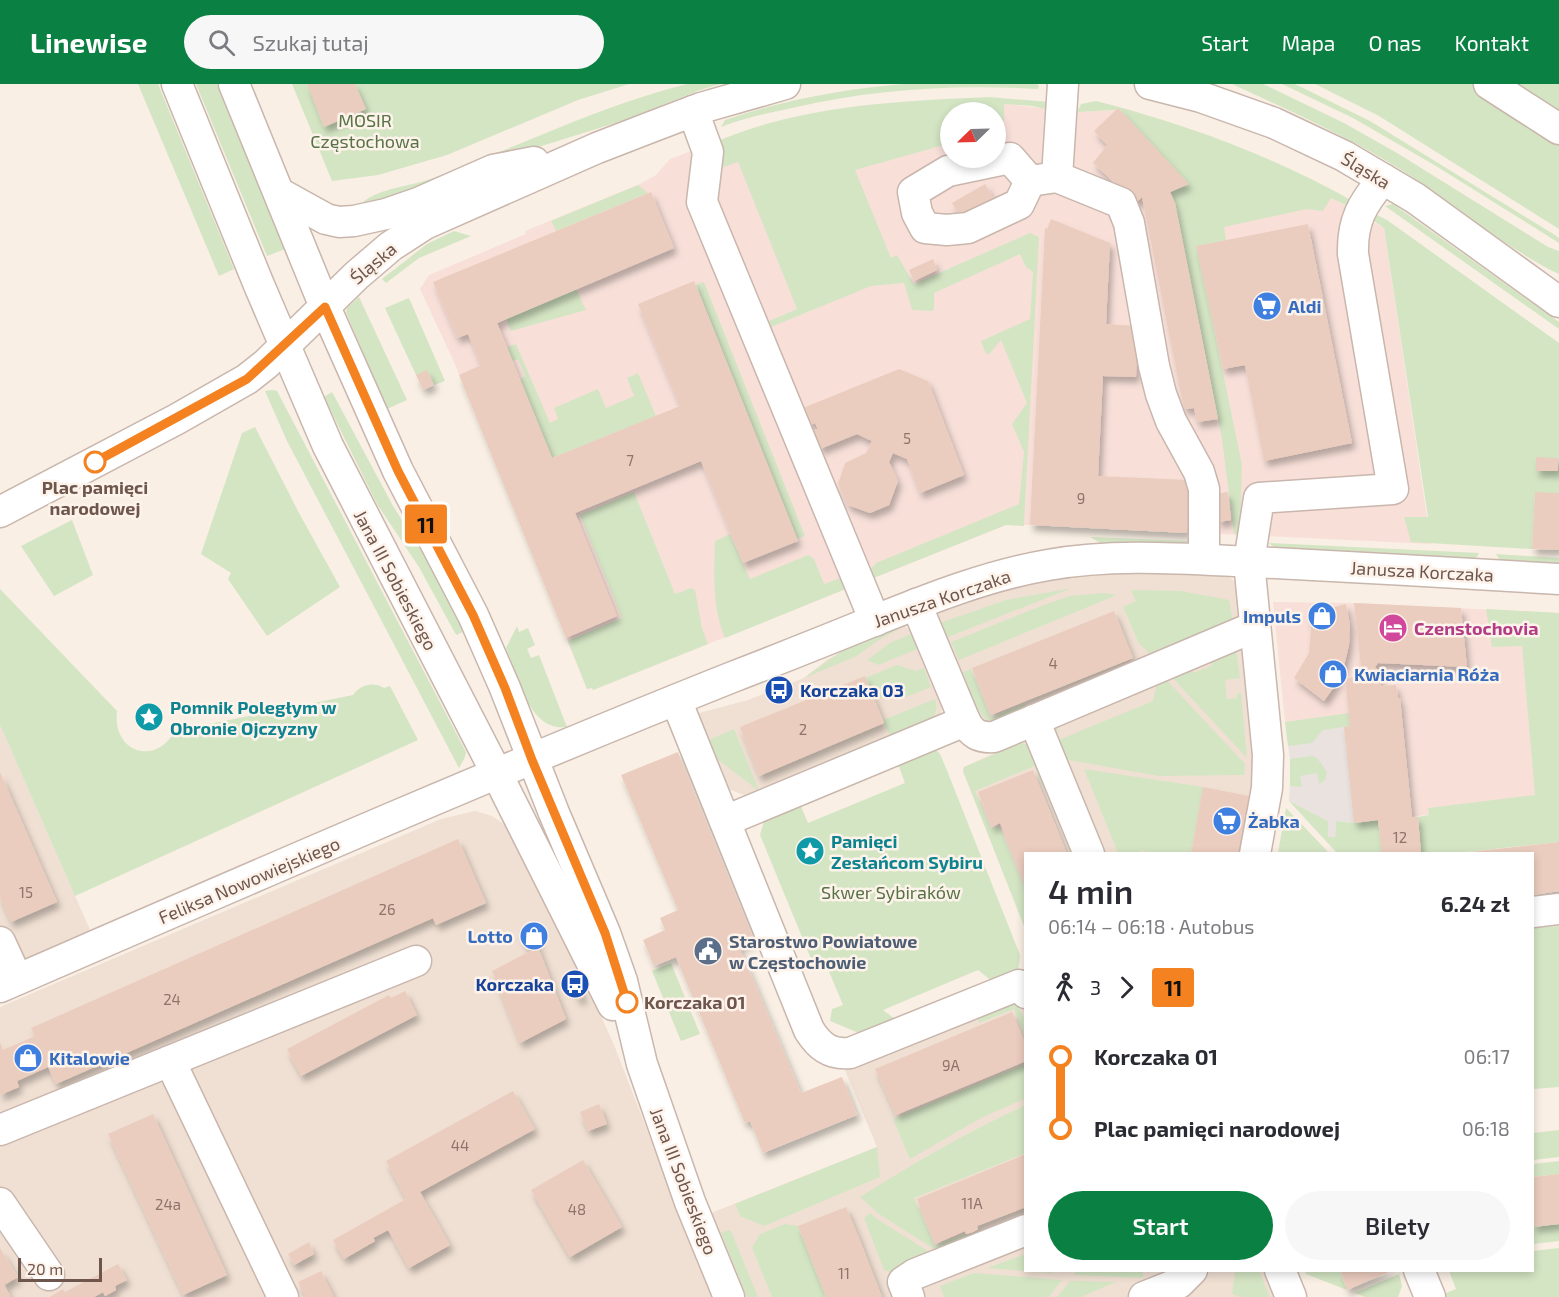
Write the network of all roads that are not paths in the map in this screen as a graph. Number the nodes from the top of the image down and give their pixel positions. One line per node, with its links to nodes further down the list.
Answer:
1 (177, 84): 14 (street, Jana III Sobieskiego)
2 (234, 84): 11 (street, Jana III Sobieskiego)
3 (1063, 84): 16 (street)
4 (1150, 84): 10 (street, Śląska)
5 (1489, 84): 8 (street)
6 (771, 86): 7 (street, Śląska)
7 (693, 111): 9 (street, Śląska); 20 (street)
8 (1559, 129)
9 (597, 148): 11 (street); 13 (street, Śląska)
10 (1383, 179): 12 (street, Śląska); 17 (street)
11 (279, 192): 13 (street, Jana III Sobieskiego)
12 (1559, 302)
13 (325, 307): 14 (street, Śląska); 25 (street, Jana III Sobieskiego)
14 (284, 345): 15 (street, Śląska); 26 (street, Jana III Sobieskiego)
15 (0, 512)
16 (1204, 559): 17 (street, Janusza Korczaka); 19 (street, Janusza Korczaka)
17 (1249, 562): 18 (street, Janusza Korczaka); 21 (street)
18 (1559, 579)
19 (916, 604): 20 (street, Janusza Korczaka); 24 (street)
20 (875, 621): 22 (street, Janusza Korczaka)
21 (1254, 627): 23 (street); 29 (street)
22 (676, 700): 25 (street, Janusza Korczaka); 27 (street)
23 (1034, 720): 24 (street); 28 (street)
24 (965, 721): 27 (street)
25 (532, 760): 26 (street, Janusza Korczaka); 37 (street, Jana III Sobieskiego)
26 (497, 774): 34 (street, Feliksa Nowowiejskiego); 37 (street, Jana III Sobieskiego)
27 (725, 821): 35 (street)
28 (1088, 852)
29 (1255, 852)
30 (1559, 909): 31 (street)
31 (1534, 912)
32 (0, 942): 34 (street)
33 (416, 961): 36 (street)
34 (8, 983)
35 (1024, 991)
36 (170, 1061): 38 (street); 46 (street)
37 (642, 1064): 47 (street, Jana III Sobieskiego)
38 (0, 1130)
39 (0, 1203): 44 (street)
40 (1024, 1231): 45 (street)
41 (1190, 1272): 48 (street)
42 (1281, 1272): 49 (street)
43 (1420, 1272): 50 (street)
44 (50, 1275)
45 (906, 1289)
46 (283, 1297)
47 (729, 1297)
48 (1144, 1297)
49 (1291, 1297)
50 (1430, 1297)

